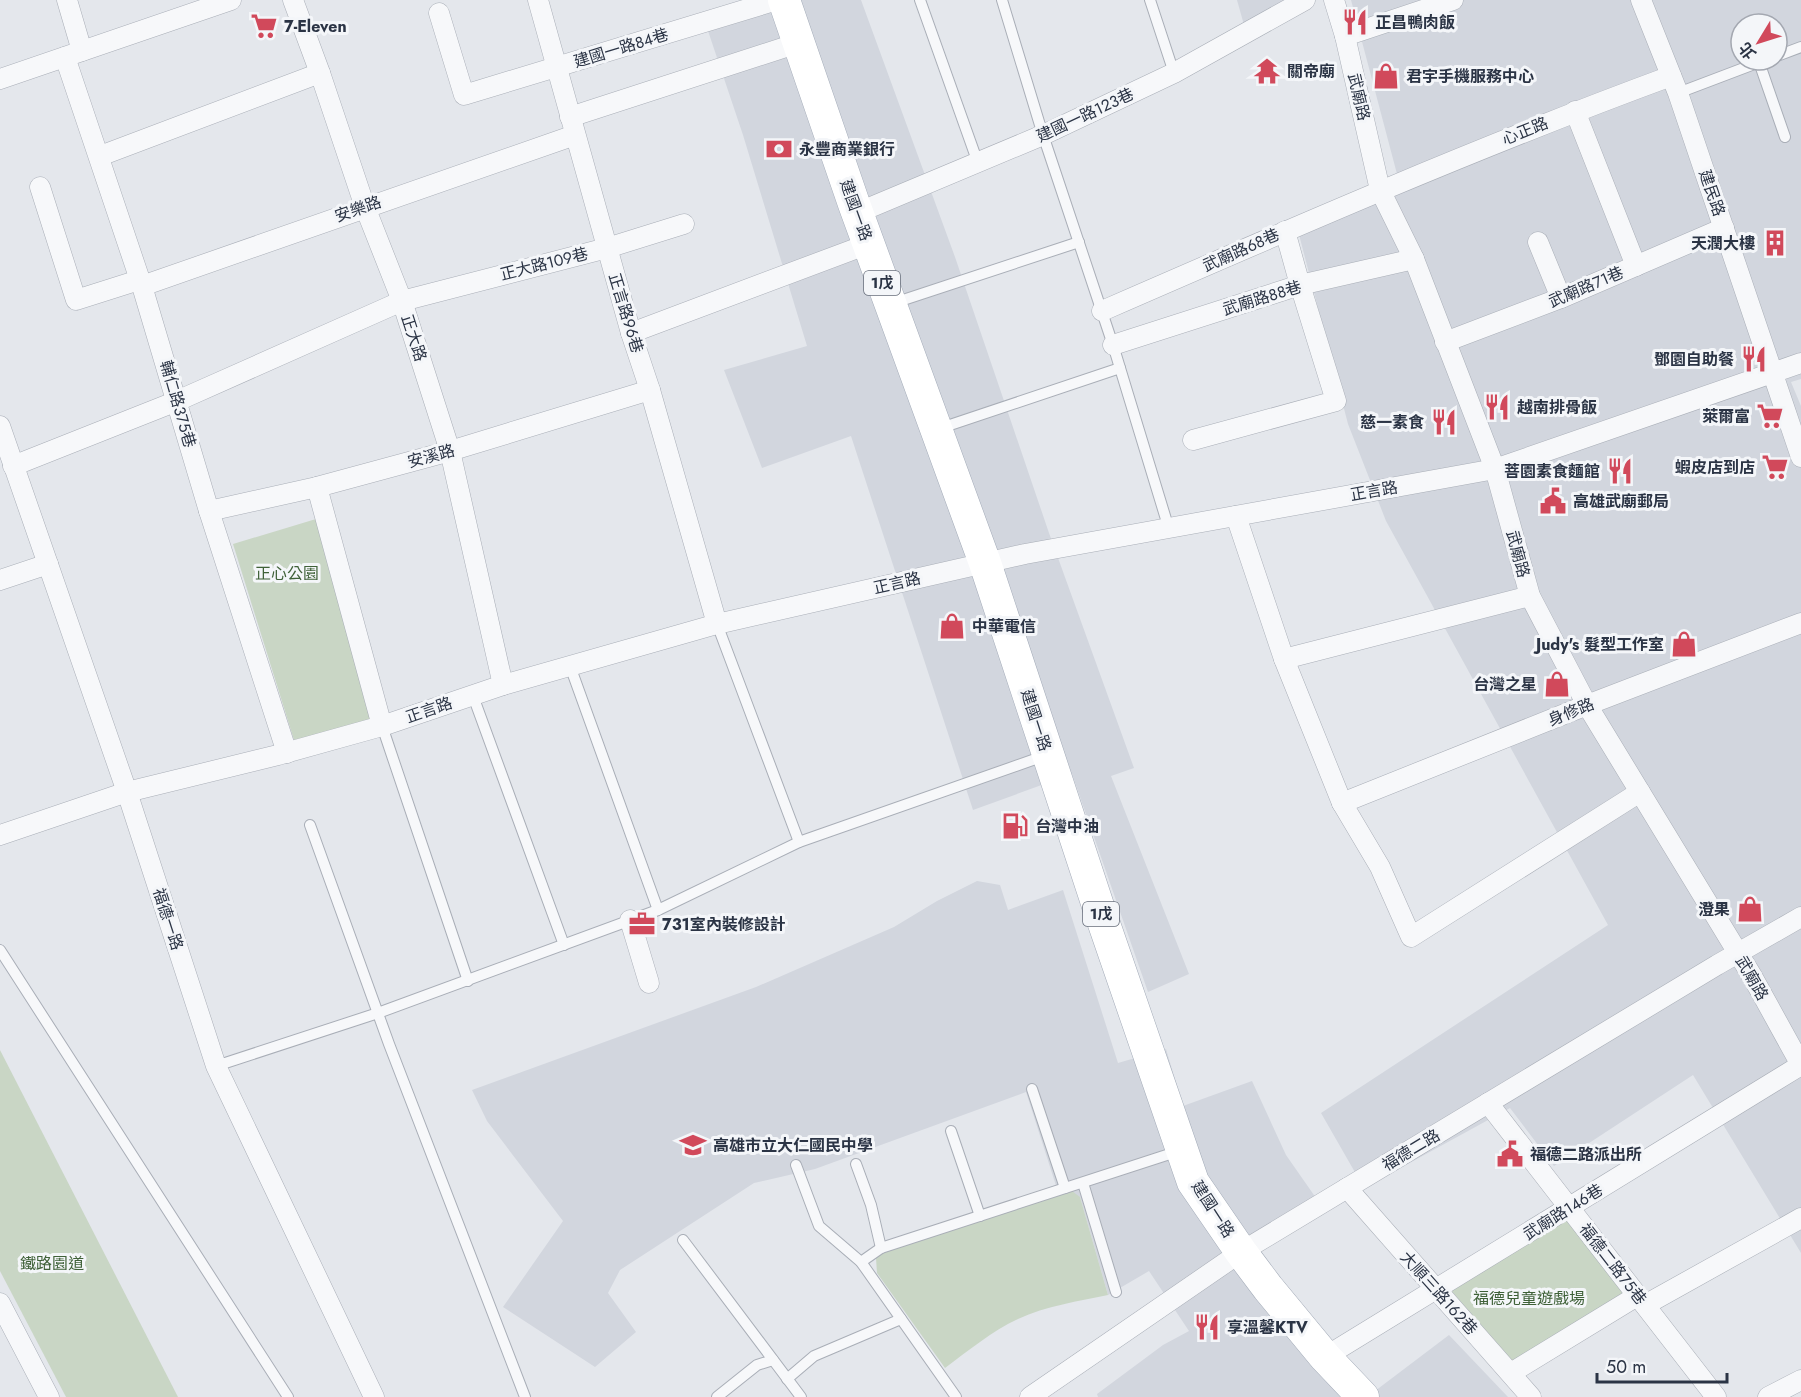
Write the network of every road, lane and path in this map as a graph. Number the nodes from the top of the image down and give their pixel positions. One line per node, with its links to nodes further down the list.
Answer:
1 (67, 0): 17 (street, 輔仁路375巷)
2 (231, 0): 17 (street)
3 (293, 0): 21 (street, 正大路)
4 (538, 0): 18 (street, 正言路96巷)
5 (777, 0): 18 (street, 建國一路84巷)
6 (783, 0): 16 (main road, 建國一路 / 1戊)
7 (920, 0): 30 (lane)
8 (1002, 0): 27 (lane)
9 (1150, 0): 22 (lane)
10 (1305, 0): 22 (street, 建國一路123巷)
11 (1334, 0): 15 (street, 武廟路)
12 (1453, 0): 15 (street)
13 (1641, 0): 24 (street, 建民路)
14 (439, 13): 18 (street, 建國一路84巷)
15 (1346, 36): 32 (street, 武廟路)
16 (798, 43): 26 (street, 安樂路); 34 (main road, 建國一路 / 1戊)
17 (74, 54): 23 (street); 29 (street, 輔仁路375巷)
18 (557, 67): 26 (street, 正言路96巷)
19 (1729, 70): 24 (lane)
20 (1765, 72): 28 (lane)
21 (320, 73): 29 (street); 33 (street, 正大路)
22 (1174, 73): 27 (street, 建國一路123巷)
23 (0, 79)
24 (1674, 84): 25 (street, 心正路); 36 (street, 建民路)
25 (1575, 111): 32 (street, 心正路); 43 (street)
26 (573, 126): 33 (street, 安樂路); 41 (street, 正言路96巷)
27 (1043, 135): 30 (street, 建國一路123巷); 38 (lane)
28 (1785, 137)
29 (100, 156): 44 (street, 輔仁路375巷)
30 (978, 163): 34 (street, 建國一路123巷)
31 (40, 187): 44 (street, 安樂路)
32 (1380, 190): 37 (street, 武廟路68巷); 42 (street, 武廟路)
33 (364, 207): 44 (street, 安樂路); 47 (street, 正大路)
34 (857, 213): 40 (main road, 建國一路 / 1戊)
35 (684, 224): 41 (street, 正大路109巷)
36 (1725, 228): 43 (street, 武廟路71巷); 55 (street, 建民路)
37 (1286, 231): 45 (street); 49 (street, 武廟路68巷)
38 (1079, 242): 48 (lane); 49 (lane)
39 (1538, 242): 46 (street)
40 (868, 244): 48 (main road, 建國一路 / 1戊); 50 (street)
41 (607, 248): 47 (street, 正大路109巷); 50 (street, 正言路96巷)
42 (1414, 259): 45 (street, 武廟路88巷); 51 (street, 武廟路)
43 (1636, 266): 46 (street, 武廟路71巷)
44 (141, 283): 57 (street, 輔仁路375巷)
45 (1300, 285): 52 (street, 武廟路88巷); 60 (street)
46 (1561, 298): 51 (street, 武廟路71巷)
47 (402, 301): 57 (street, 正大路109巷); 61 (street, 正大路)
48 (889, 304): 59 (main road, 建國一路 / 1戊)
49 (1102, 311): 52 (lane)
50 (631, 333): 56 (street, 正言路96巷)
51 (1445, 342): 64 (street, 武廟路)
52 (1113, 345): 54 (lane)
53 (1801, 363): 55 (street, 正言路)
54 (1120, 368): 59 (lane); 68 (lane)
55 (1774, 372): 62 (street, 建民路); 64 (street, 正言路)
56 (650, 390): 61 (street, 安溪路); 74 (street, 正言路96巷)
57 (177, 401): 63 (street, 正大路109巷); 66 (street, 輔仁路375巷)
58 (0, 426): 63 (street, 福德一路)
59 (936, 430): 69 (main road, 建國一路 / 1戊)
60 (1193, 440)
61 (450, 451): 65 (street, 安溪路); 77 (street, 正大路)
62 (1801, 457)
63 (13, 466): 70 (street, 福德一路)
64 (1495, 469): 67 (street, 正言路); 72 (street, 武廟路)
65 (317, 487): 66 (street, 安溪路); 80 (street)
66 (209, 511): 81 (street, 輔仁路375巷)
67 (1236, 516): 68 (street, 正言路); 75 (street)
68 (1169, 529): 69 (street, 正言路)
69 (985, 563): 74 (street, 正言路); 82 (main road, 建國一路 / 1戊)
70 (48, 564): 71 (street); 83 (street, 福德一路)
71 (0, 580)
72 (1530, 596): 75 (street); 79 (street, 武廟路)
73 (1801, 623): 79 (street, 身修路)
74 (717, 624): 76 (street, 正言路); 88 (lane)
75 (1284, 659): 85 (street)
76 (570, 666): 77 (street, 正言路); 89 (lane)
77 (503, 685): 78 (street, 正言路)
78 (473, 696): 80 (street, 正言路); 92 (lane)
79 (1587, 705): 84 (street, 武廟路); 85 (street, 身修路)
80 (382, 726): 81 (street, 正言路); 95 (lane)
81 (287, 753): 83 (street, 正言路)
82 (1047, 755): 88 (lane); 103 (main road, 建國一路 / 1戊)
83 (127, 792): 87 (street, 正言路); 99 (street, 福德一路)
84 (1640, 792): 85 (street); 94 (street, 武廟路)
85 (1342, 803)
86 (310, 825): 97 (lane)
87 (0, 835)
88 (799, 842): 89 (lane)
89 (658, 910): 91 (lane)
90 (1801, 917): 94 (street, 福德二路)
91 (630, 920): 92 (lane); 96 (street)
92 (564, 945): 95 (lane)
93 (0, 950): 127 (lane)
94 (1738, 953): 98 (street, 武廟路); 101 (street, 福德二路)
95 (468, 981): 97 (lane)
96 (649, 983)
97 (378, 1013): 99 (lane); 129 (lane)
98 (1801, 1065): 109 (street, 武廟路146巷)
99 (216, 1066): 128 (street, 福德一路)
100 (1032, 1089): 107 (lane)
101 (1488, 1103): 108 (street, 福德二路); 109 (street, 福德二路75巷)
102 (951, 1131): 110 (lane)
103 (1182, 1150): 106 (lane); 114 (main road, 建國一路 / 1戊)
104 (856, 1164): 113 (lane)
105 (796, 1165): 115 (lane)
106 (1083, 1183): 107 (lane); 117 (lane)
107 (1065, 1188): 110 (lane)
108 (1347, 1188): 114 (street, 福德二路); 116 (street, 大順三路162巷)
109 (1569, 1208): 116 (street, 武廟路146巷); 118 (street, 福德二路75巷)
110 (980, 1216): 113 (lane)
111 (1801, 1218): 118 (street)
112 (683, 1240): 122 (lane)
113 (881, 1248): 115 (lane)
114 (1241, 1252): 121 (main road, 建國一路 / 1戊); 133 (street, 福德二路)
115 (861, 1262): 120 (lane)
116 (1436, 1290): 121 (street, 武廟路146巷); 123 (street, 大順三路162巷)
117 (1116, 1292)
118 (1641, 1300): 123 (street); 136 (street, 福德二路75巷)
119 (0, 1303): 126 (street)
120 (901, 1319): 124 (lane); 132 (lane)
121 (1325, 1357): 134 (main road, 建國一路 / 1戊)
122 (772, 1360): 124 (lane); 130 (lane)
123 (1511, 1373): 135 (street, 大順三路162巷)
124 (787, 1379): 131 (lane)
125 (1801, 1380): 137 (street)
126 (49, 1397)
127 (288, 1397)
128 (374, 1397)
129 (525, 1397)
130 (717, 1397)
131 (801, 1397)
132 (956, 1397)
133 (1030, 1397)
134 (1363, 1397)
135 (1531, 1397)
136 (1716, 1397)
137 (1768, 1397)

